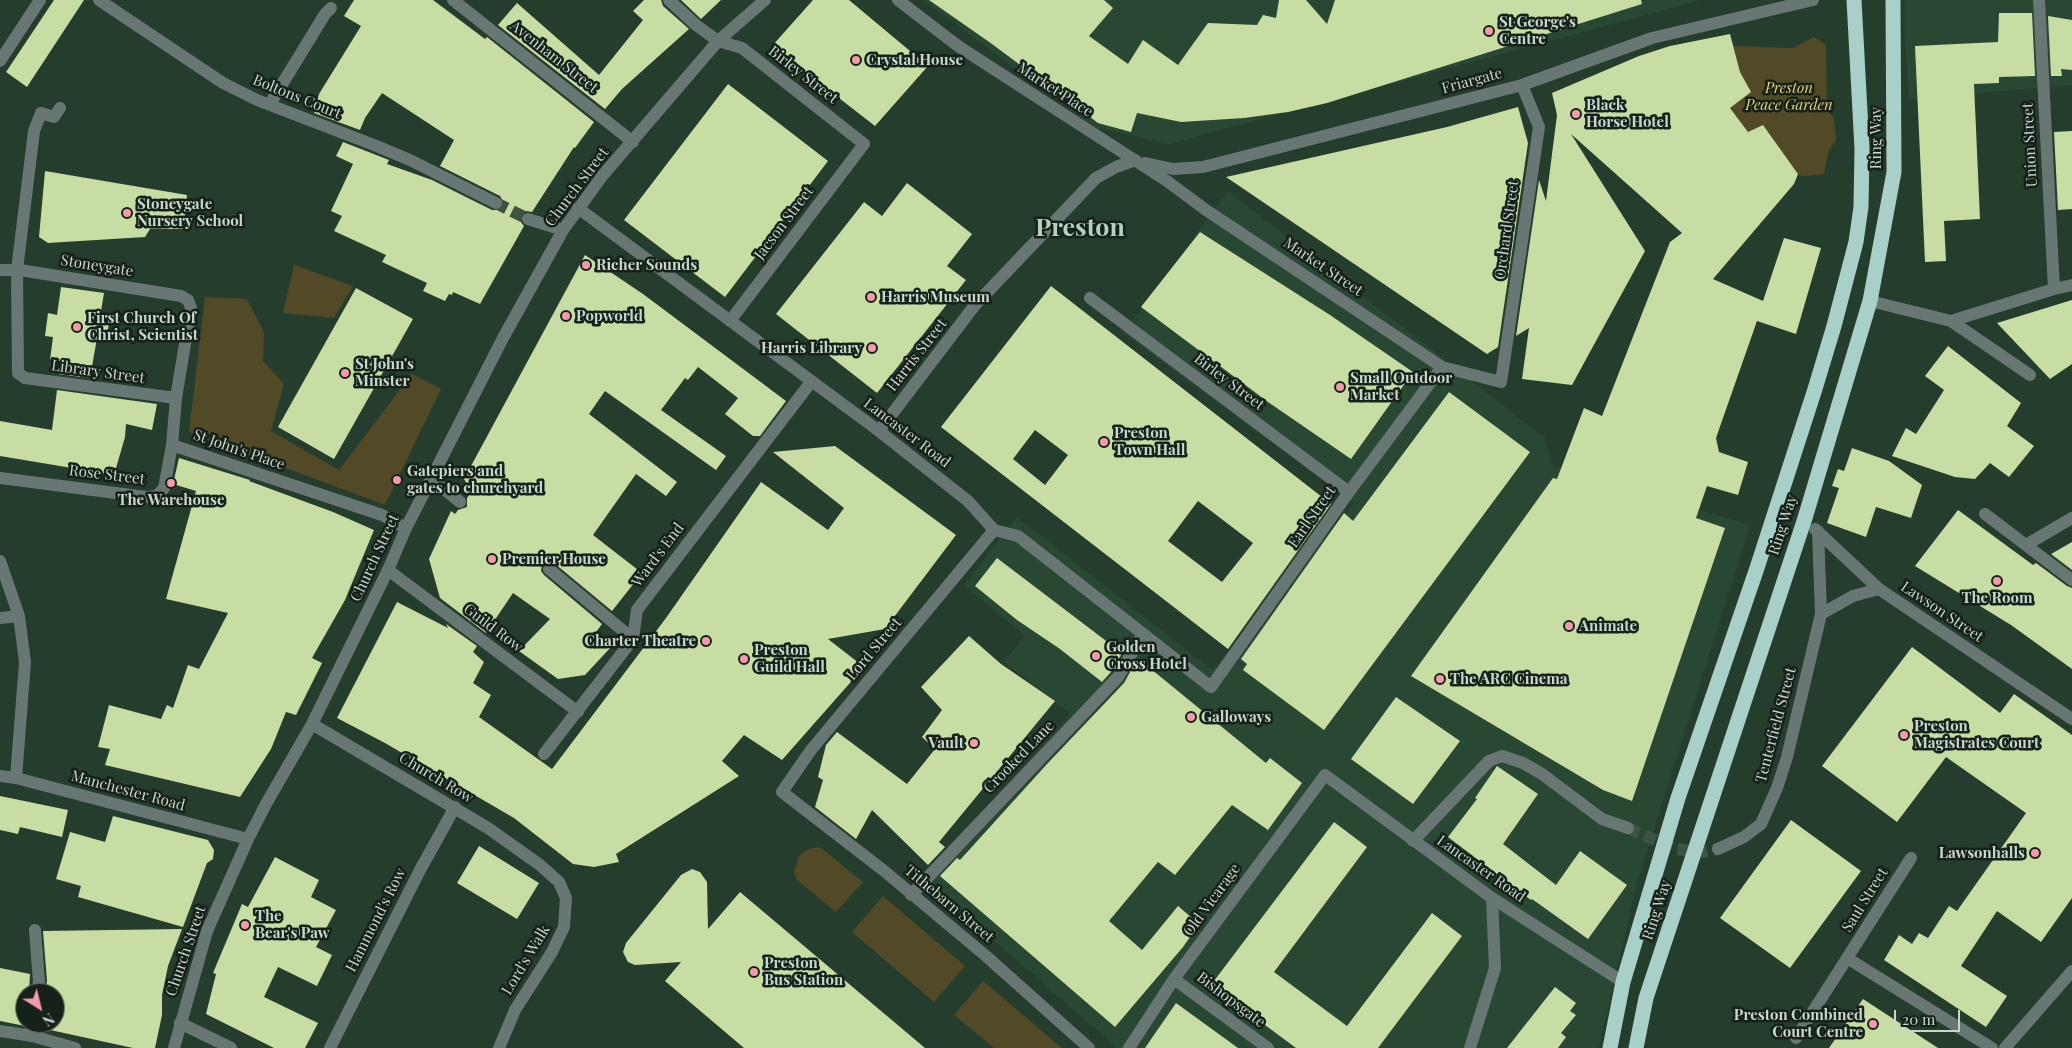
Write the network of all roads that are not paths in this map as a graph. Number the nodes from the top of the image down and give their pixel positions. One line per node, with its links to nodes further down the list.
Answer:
1 (40, 0): 13 (street)
2 (99, 0): 15 (street, Boltons Court)
3 (453, 0): 17 (street, Avenham Street)
4 (669, 0): 12 (street, Birley Street)
5 (765, 0): 12 (street, Church Street)
6 (898, 0): 19 (street, Market Place)
7 (1813, 0): 14 (street, Friargate)
8 (1854, 0): 82 (highway, Ring Way)
9 (1893, 0): 30 (highway, Ring Way)
10 (2040, 0): 27 (street, Union Street)
11 (331, 8): 15 (street)
12 (718, 41): 17 (street, Church Street); 18 (street, Birley Street)
13 (0, 61)
14 (1522, 84): 19 (street, Friargate); 36 (street, Orchard Street)
15 (270, 104): 20 (street, Boltons Court)
16 (60, 108): 25 (street)
17 (633, 142): 21 (street, Church Street)
18 (864, 144): 31 (street, Jacson Street)
19 (1135, 160): 33 (street, Market Street); 38 (street, Harris Street)
20 (496, 203)
21 (578, 208): 23 (street, Church Street); 31 (street, Lancaster Road)
22 (528, 219): 23 (street)
23 (563, 230): 41 (street, Church Street)
24 (0, 270): 25 (street, Stoneygate)
25 (16, 270): 29 (street, Stoneygate); 37 (street, Library Street)
26 (2072, 285): 27 (street)
27 (2054, 289): 32 (street)
28 (1090, 298): 42 (street, Birley Street)
29 (188, 300): 37 (street, St John's Place)
30 (1870, 301): 32 (street); 45 (highway, Ring Way)
31 (730, 321): 35 (street, Lancaster Road)
32 (1951, 321): 34 (street)
33 (1442, 366): 36 (street, Market Street); 42 (street, Earl Street)
34 (2030, 375)
35 (811, 382): 38 (street, Lancaster Road); 60 (street, Ward's End)
36 (1501, 382)
37 (176, 398): 39 (street, St John's Place)
38 (879, 431): 48 (street, Lancaster Road)
39 (172, 445): 40 (street, Rose Street); 47 (street, St John's Place)
40 (0, 478)
41 (432, 479): 43 (street); 47 (street, Church Street)
42 (1349, 492): 59 (street, Earl Street)
43 (460, 502)
44 (1985, 514): 50 (street)
45 (1804, 518): 49 (street, Lawson Street); 100 (highway, Ring Way)
46 (2072, 518): 50 (street)
47 (406, 528): 53 (street, Church Street)
48 (994, 530): 59 (street); 68 (street, Lord Street)
49 (1818, 531): 55 (street, Lawson Street); 56 (street, Tenterfield Street)
50 (2026, 546): 54 (street)
51 (0, 561): 57 (street)
52 (549, 568): 60 (street)
53 (388, 570): 61 (street, Guild Row); 63 (street, Church Street)
54 (2072, 580)
55 (1878, 589): 56 (street); 62 (street, Lawson Street)
56 (1821, 614): 73 (street, Tenterfield Street)
57 (19, 616): 58 (street); 67 (street)
58 (0, 618)
59 (1143, 634): 76 (street, Crooked Lane)
60 (633, 640): 61 (street, Ward's End)
61 (578, 712): 64 (street, Ward's End)
62 (2072, 719)
63 (312, 724): 69 (street, Church Row); 71 (street, Church Street)
64 (544, 754)
65 (1325, 775): 72 (street, Lancaster Road); 81 (street, Old Vicarage)
66 (0, 776): 67 (street, Manchester Road)
67 (16, 778): 71 (street, Manchester Road)
68 (782, 792): 76 (street, Tithebarn Street)
69 (455, 807): 75 (street, Church Row); 93 (street, Hammond's Row)
70 (1628, 828): 72 (street)
71 (248, 839): 84 (street, Church Street)
72 (1413, 840): 77 (street, Lancaster Road)
73 (1718, 849)
74 (1911, 858): 79 (street, Saul Street)
75 (540, 865): 94 (street, Lord's Walk)
76 (911, 895): 95 (street, Tithebarn Street)
77 (1492, 898): 82 (street, Lancaster Road); 98 (street)
78 (34, 930): 83 (street)
79 (1847, 958): 88 (street, Saul Street); 101 (street)
80 (2072, 971): 102 (street)
81 (1174, 979): 96 (street, Old Vicarage); 97 (street, Bishopsgate)
82 (1623, 982): 99 (highway, Ring Way)
83 (39, 983)
84 (180, 1023): 91 (street, Church Street); 92 (street)
85 (0, 1031): 87 (street)
86 (32, 1033): 87 (street)
87 (32, 1036): 89 (street)
88 (1796, 1038)
89 (59, 1046): 90 (street)
90 (74, 1048)
91 (174, 1048)
92 (230, 1048)
93 (330, 1048)
94 (499, 1048)
95 (1089, 1048)
96 (1129, 1048)
97 (1268, 1048)
98 (1470, 1048)
99 (1610, 1048)
100 (1636, 1048)
101 (1992, 1048)
102 (2005, 1048)

